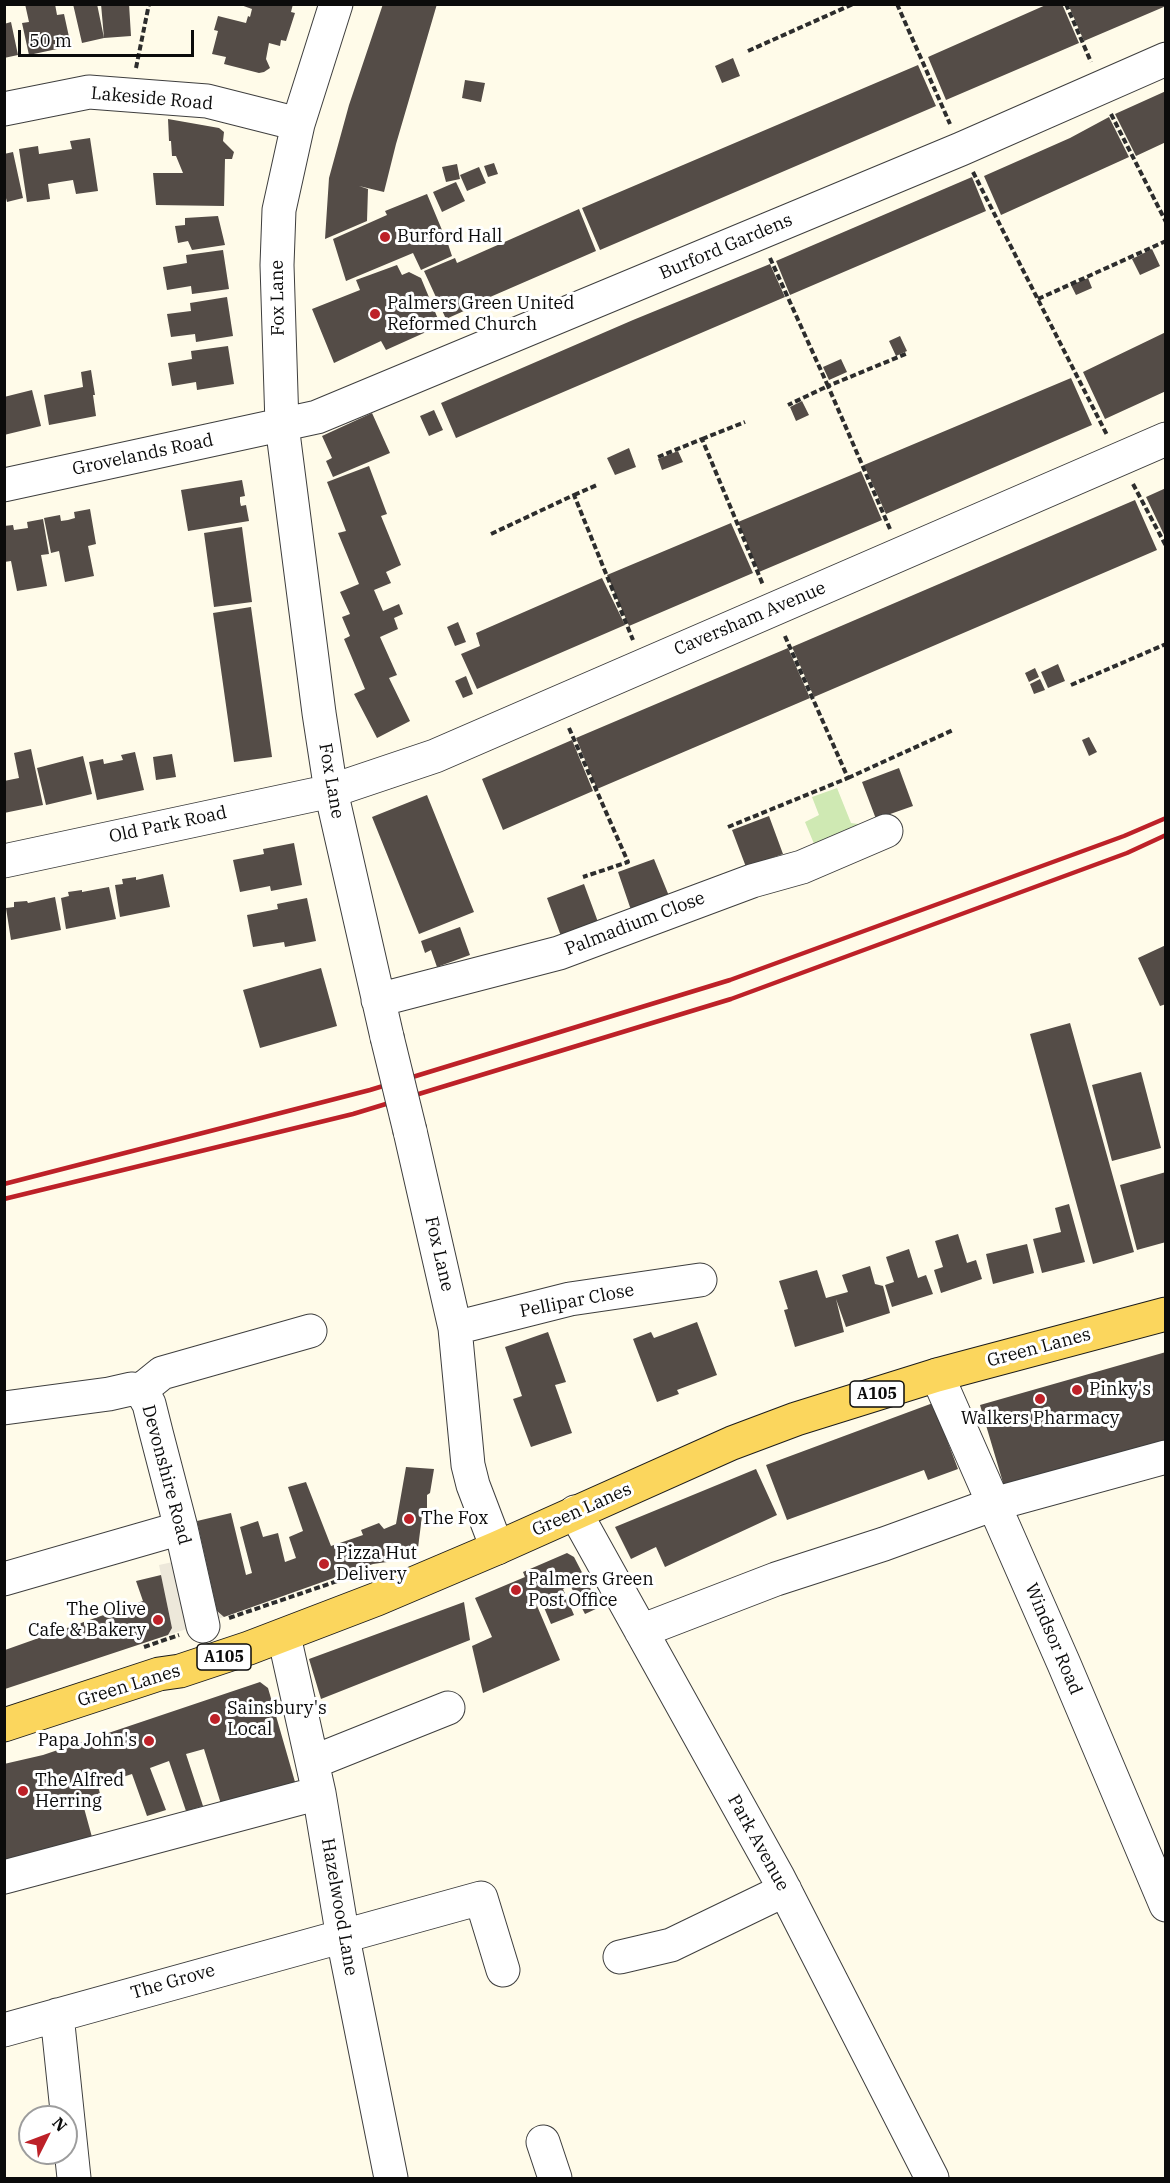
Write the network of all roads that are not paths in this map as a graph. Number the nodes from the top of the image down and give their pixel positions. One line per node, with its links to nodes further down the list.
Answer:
1 (336, 4): 4 (street, Fox Lane)
2 (1166, 59): 5 (street, Burford Gardens)
3 (4, 109): 4 (street, Lakeside Road)
4 (298, 124): 5 (street, Fox Lane)
5 (282, 425): 7 (street, Grovelands Road); 8 (street, Fox Lane)
6 (1166, 439): 8 (street, Caversham Avenue)
7 (4, 485)
8 (331, 791): 10 (street, Old Park Road); 11 (street, Fox Lane)
9 (886, 831): 11 (street, Palmadium Close)
10 (4, 861)
11 (381, 1012): 14 (street, Fox Lane, bridge)
12 (700, 1280): 14 (street, Pellipar Close)
13 (1166, 1314): 16 (main road, Green Lanes / A105)
14 (455, 1328): 23 (street, Fox Lane)
15 (310, 1331): 17 (street)
16 (937, 1375): 20 (street, Windsor Road); 21 (main road, Green Lanes / A105)
17 (141, 1390): 18 (street, Devonshire Road); 22 (street, Devonshire Road)
18 (4, 1408)
19 (1166, 1457): 20 (street)
20 (994, 1504): 26 (street); 33 (street, Windsor Road)
21 (575, 1512): 23 (main road, Green Lanes / A105); 26 (street, Park Avenue)
22 (185, 1543): 24 (street); 25 (street, Devonshire Road)
23 (497, 1548): 27 (main road, Green Lanes / A105)
24 (4, 1579)
25 (213, 1623)
26 (641, 1631): 32 (street, Park Avenue)
27 (284, 1635): 29 (main road, Green Lanes / A105); 30 (street, Hazelwood Lane)
28 (448, 1708): 30 (street)
29 (4, 1725)
30 (316, 1777): 31 (street); 34 (street, Hazelwood Lane)
31 (4, 1877)
32 (785, 1890): 35 (street); 43 (street, Park Avenue)
33 (1166, 1905)
34 (342, 1935): 36 (street, The Grove); 37 (street, The Grove); 41 (street, Hazelwood Lane)
35 (621, 1957)
36 (503, 1970)
37 (57, 2015): 38 (street, The Grove); 40 (street)
38 (4, 2030)
39 (543, 2142): 42 (street)
40 (74, 2178)
41 (391, 2178)
42 (555, 2178)
43 (932, 2178)

